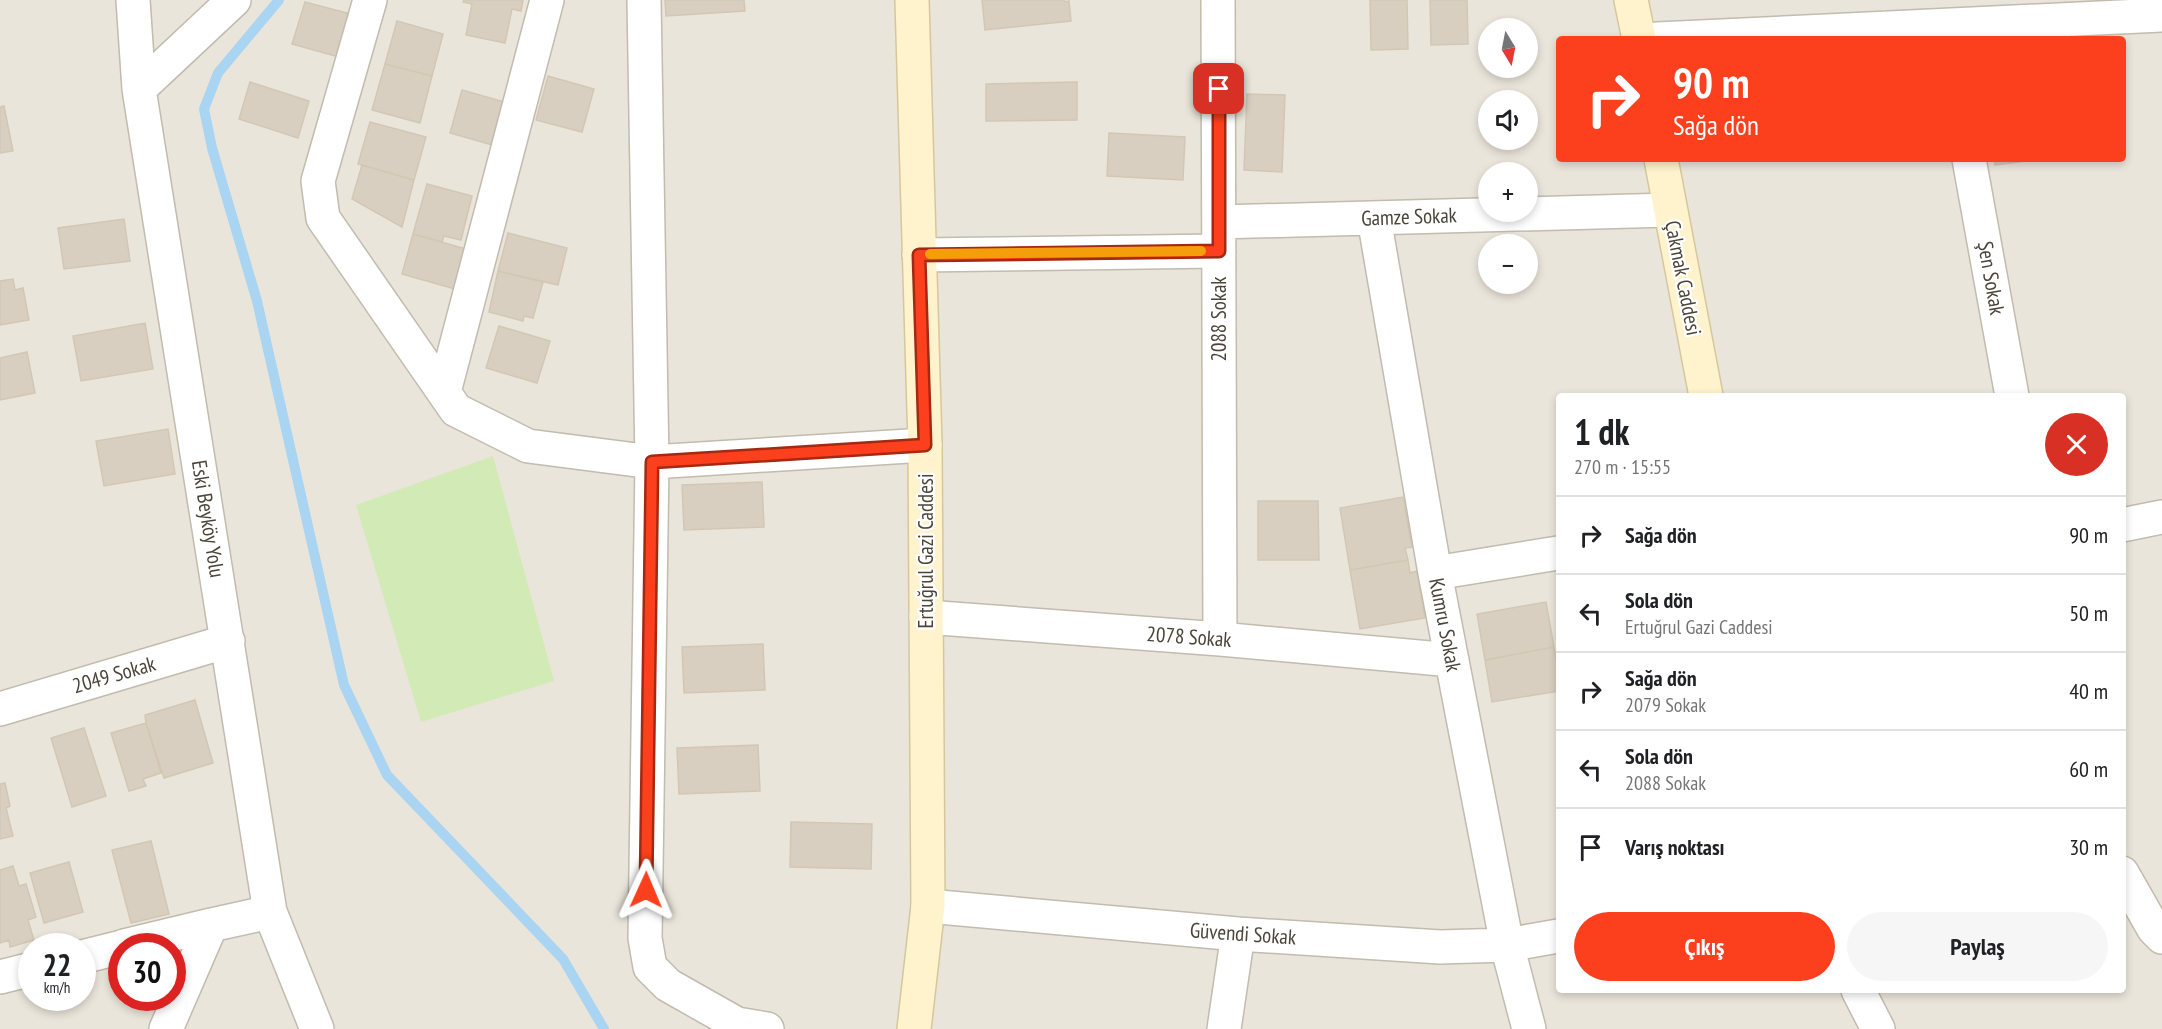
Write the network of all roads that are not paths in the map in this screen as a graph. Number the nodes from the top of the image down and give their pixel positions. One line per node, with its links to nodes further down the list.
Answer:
1 (133, 0): 14 (street, Eski Beyköy Yolu)
2 (234, 0): 14 (street)
3 (370, 0): 21 (street)
4 (547, 0): 21 (street)
5 (644, 0): 25 (street)
6 (912, 0): 20 (main road, Ertuğrul Gazi Caddesi)
7 (1218, 0): 19 (street, 2088 Sokak)
8 (1631, 0): 12 (main road)
9 (2046, 10): 10 (street); 11 (street)
10 (2162, 15)
11 (1946, 32): 13 (street)
12 (1638, 36)
13 (1781, 36)
14 (139, 89): 32 (street, Eski Beyköy Yolu)
15 (1662, 162): 17 (main road, Çakmak Caddesi)
16 (1971, 162): 23 (street, Şen Sokak)
17 (1670, 210): 18 (street, Gamze Sokak); 22 (main road, Çakmak Caddesi)
18 (1374, 218): 19 (street, Gamze Sokak); 29 (street, Kumru Sokak)
19 (1219, 236): 20 (street, Gamze Sokak); 31 (street, 2088 Sokak)
20 (919, 255): 24 (main road, Ertuğrul Gazi Caddesi)
21 (444, 392): 25 (street)
22 (1705, 393)
23 (2012, 393)
24 (925, 445): 25 (street); 30 (main road, Ertuğrul Gazi Caddesi)
25 (652, 462): 49 (street)
26 (2162, 517): 27 (street)
27 (2126, 524)
28 (1556, 553): 29 (street)
29 (1435, 573): 33 (street, Kumru Sokak)
30 (926, 617): 31 (street, 2078 Sokak); 36 (main road, Ertuğrul Gazi Caddesi)
31 (1220, 639): 33 (street, 2078 Sokak)
32 (228, 641): 34 (street, 2049 Sokak); 37 (street, Eski Beyköy Yolu)
33 (1452, 660): 43 (street, Kumru Sokak)
34 (0, 706)
35 (2126, 880): 42 (street)
36 (928, 906): 40 (street, Güvendi Sokak); 50 (main road, Ertuğrul Gazi Caddesi)
37 (270, 912): 38 (street); 48 (street, Eski Beyköy Yolu)
38 (211, 925): 39 (street); 47 (street)
39 (179, 933)
40 (1238, 934): 43 (street, Güvendi Sokak); 51 (street)
41 (1556, 936): 43 (street, Güvendi Sokak)
42 (2162, 937)
43 (1507, 945): 52 (street, Kumru Sokak)
44 (18, 972): 45 (street)
45 (0, 977)
46 (1860, 993): 53 (street)
47 (166, 1029)
48 (317, 1029)
49 (767, 1029)
50 (914, 1029)
51 (1224, 1029)
52 (1529, 1029)
53 (1878, 1029)

